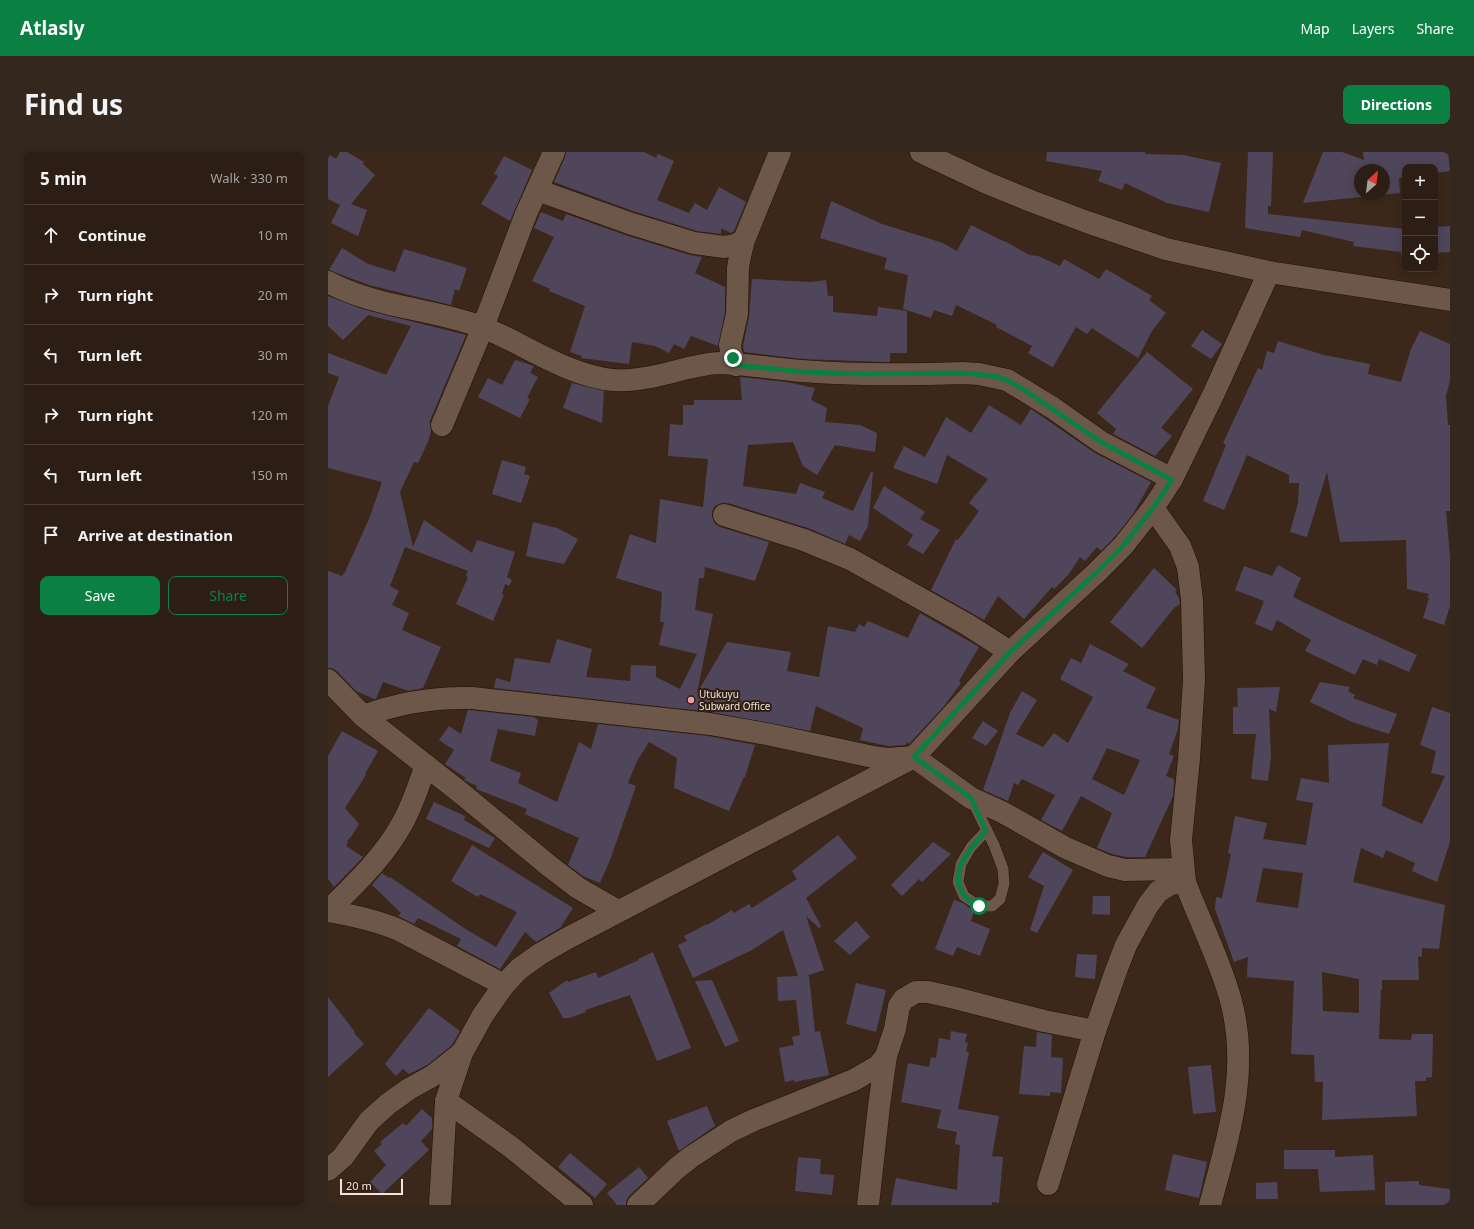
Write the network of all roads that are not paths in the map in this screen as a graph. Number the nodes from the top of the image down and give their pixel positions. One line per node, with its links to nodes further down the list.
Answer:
1 (554, 152): 4 (street)
2 (780, 152): 5 (street)
3 (921, 152): 6 (street)
4 (537, 190): 5 (street); 9 (street)
5 (744, 240): 10 (street)
6 (1269, 272): 8 (street); 12 (street)
7 (328, 282): 9 (street)
8 (1450, 300)
9 (483, 327): 10 (street); 11 (street)
10 (736, 365): 12 (street)
11 (442, 425)
12 (1172, 480): 13 (street)
13 (1153, 508): 15 (street); 22 (street)
14 (724, 515): 15 (street)
15 (1010, 652): 18 (street)
16 (328, 680): 17 (street)
17 (363, 716): 18 (street); 19 (street)
18 (914, 757): 20 (street); 23 (street)
19 (426, 765): 23 (street); 24 (street)
20 (971, 798): 21 (lane); 22 (street)
21 (986, 831): 21 (lane)
22 (1184, 875): 25 (street); 35 (street)
23 (618, 911): 24 (street)
24 (504, 985): 26 (street)
25 (1095, 1031): 27 (street); 30 (street)
26 (462, 1053): 28 (street); 29 (street)
27 (886, 1056): 33 (street); 34 (street)
28 (446, 1101): 31 (street); 32 (street)
29 (329, 1170)
30 (1048, 1184)
31 (440, 1205)
32 (582, 1205)
33 (638, 1205)
34 (868, 1205)
35 (1210, 1205)

